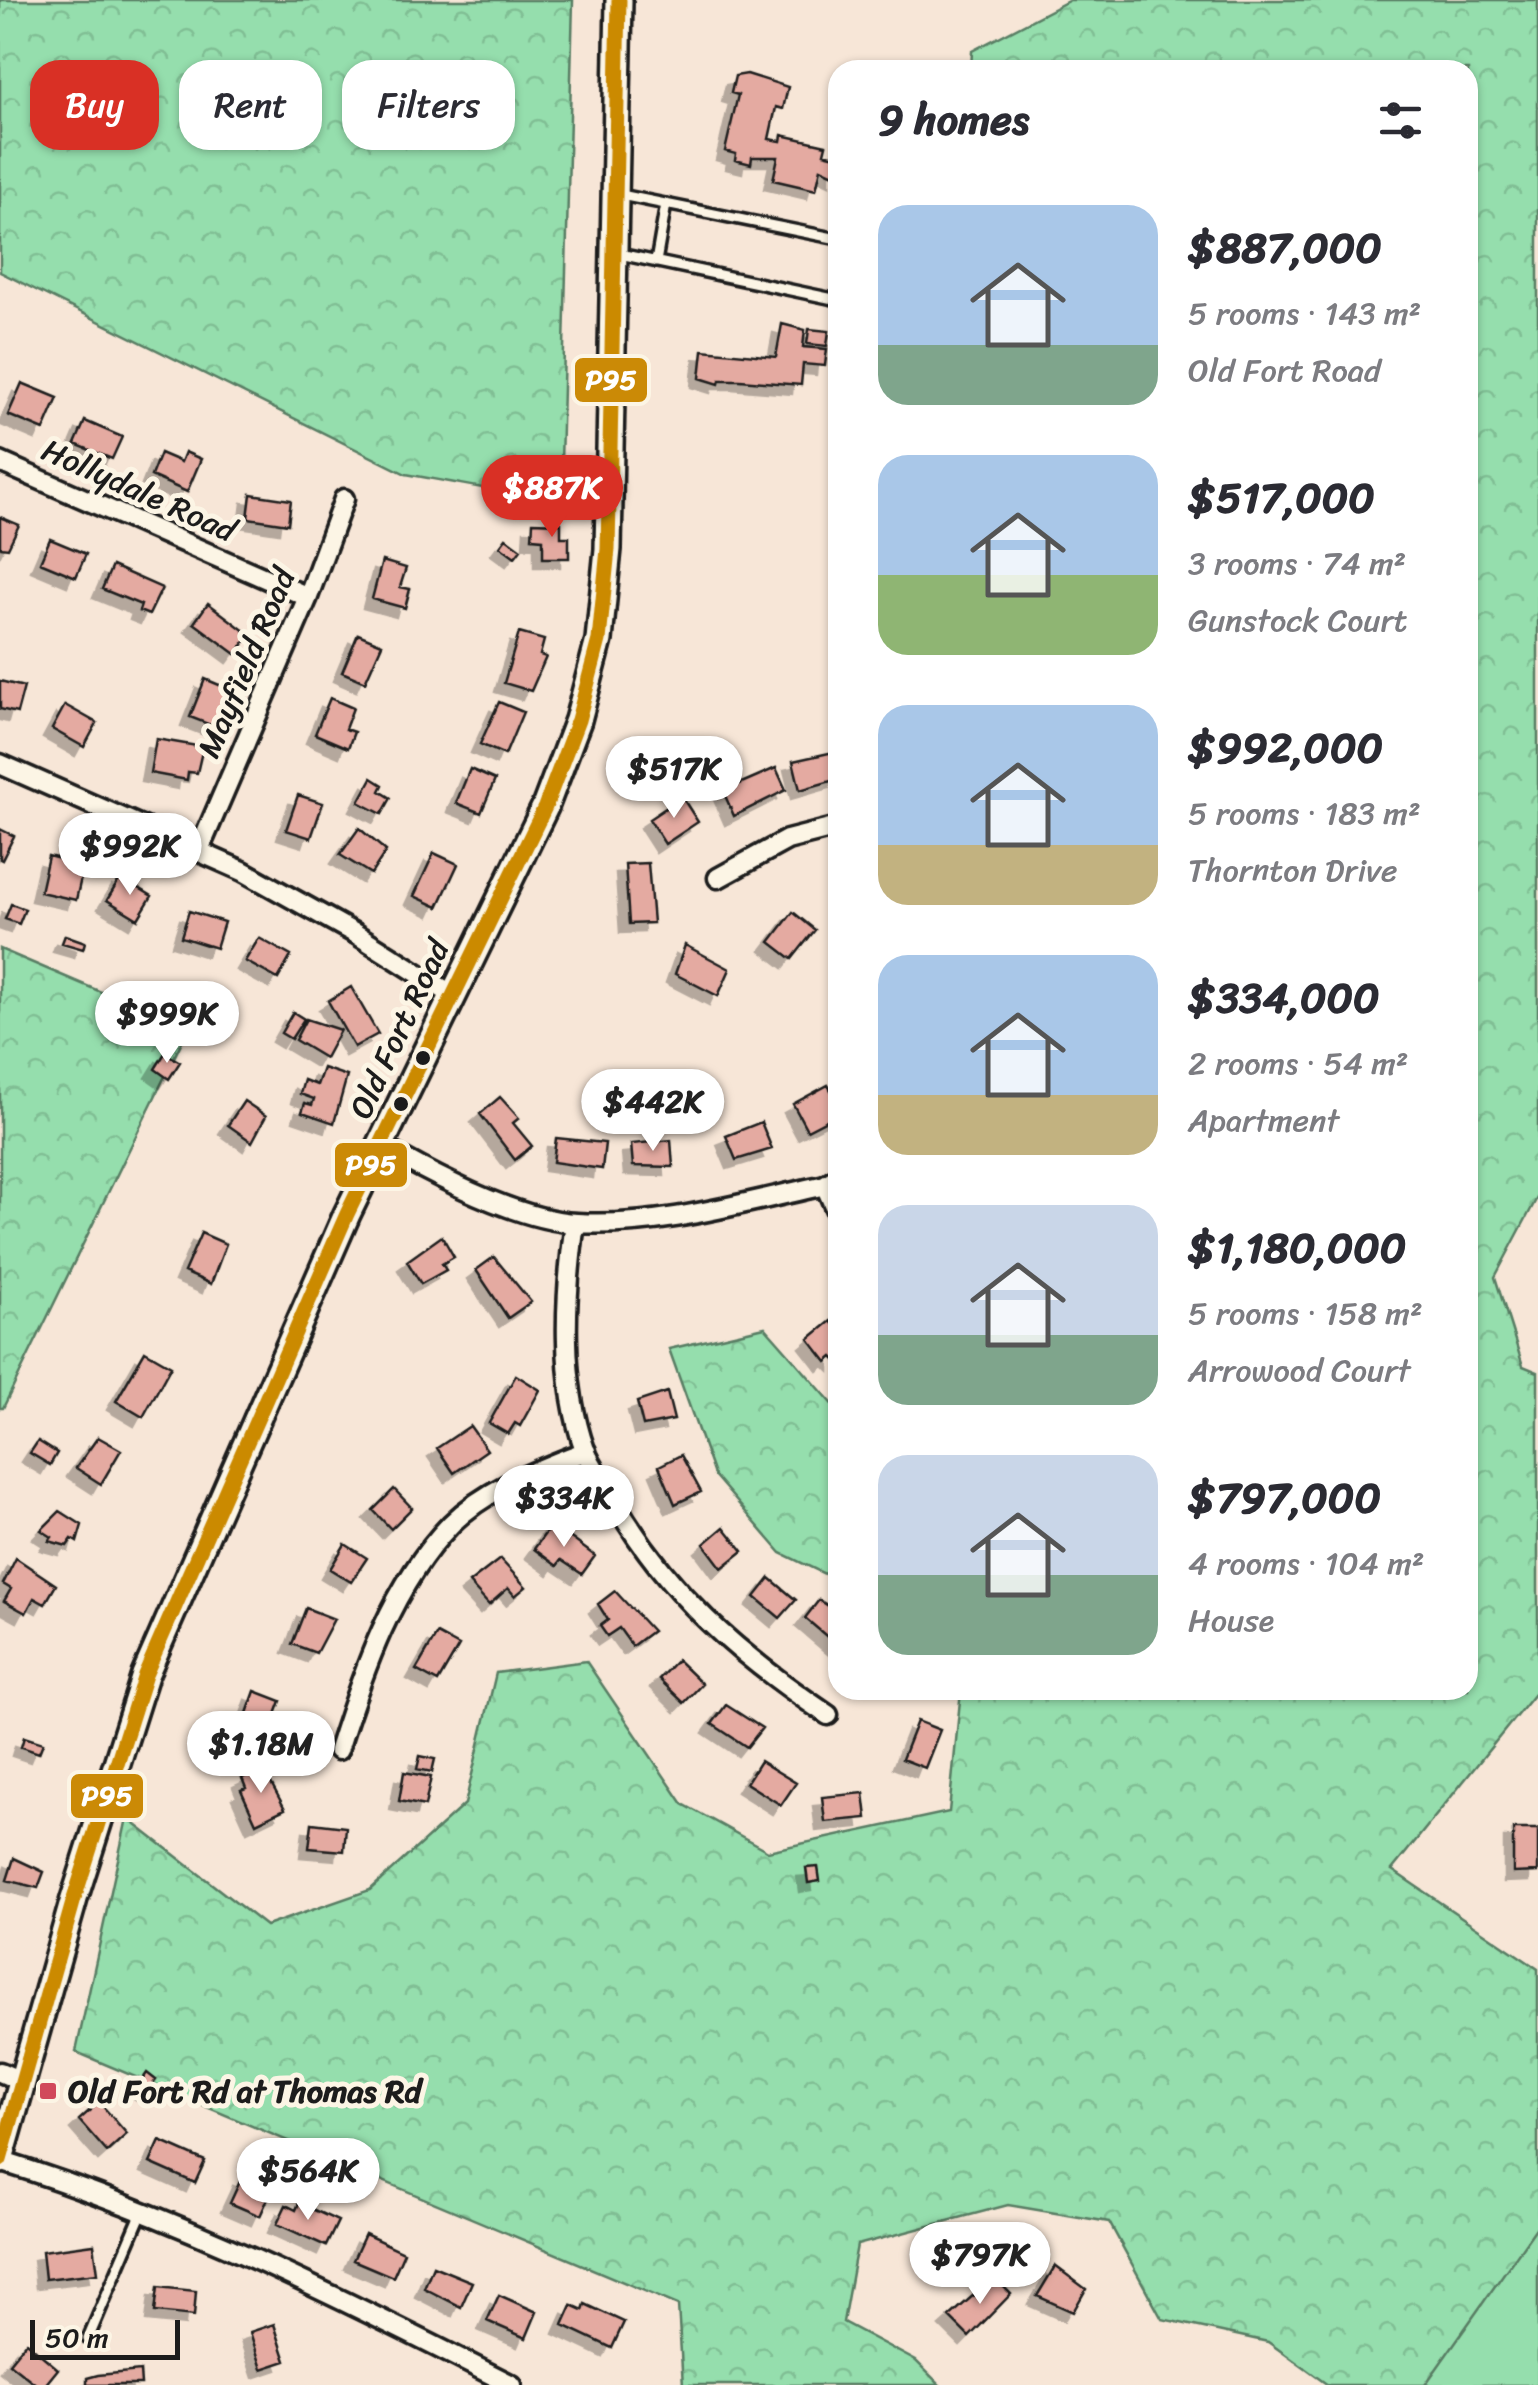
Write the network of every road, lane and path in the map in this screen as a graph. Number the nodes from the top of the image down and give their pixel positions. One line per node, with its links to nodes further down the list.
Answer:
1 (620, 0): 2 (main road, Old Fort Road)
2 (614, 193): 3 (lane); 5 (main road, Old Fort Road)
3 (666, 204): 4 (lane); 6 (lane)
4 (828, 237)
5 (613, 253): 6 (lane); 15 (main road, Old Fort Road)
6 (656, 262): 7 (lane)
7 (828, 298)
8 (0, 462): 10 (street, Hollydale Road)
9 (344, 499): 10 (street, Mayfield Road)
10 (308, 597): 13 (street, Mayfield Road)
11 (0, 764): 13 (street)
12 (828, 830): 14 (street)
13 (199, 850): 15 (street)
14 (718, 878)
15 (451, 994): 16 (main road, Old Fort Road)
16 (380, 1145): 18 (street); 22 (main road, Old Fort Road)
17 (828, 1182): 18 (street)
18 (575, 1224): 19 (street)
19 (586, 1451): 20 (street); 21 (street)
20 (828, 1716)
21 (338, 1750)
22 (10, 2076): 23 (main road, Old Fort Road)
23 (0, 2161): 24 (street)
24 (144, 2209): 25 (lane); 26 (street)
25 (88, 2338)
26 (512, 2385)

